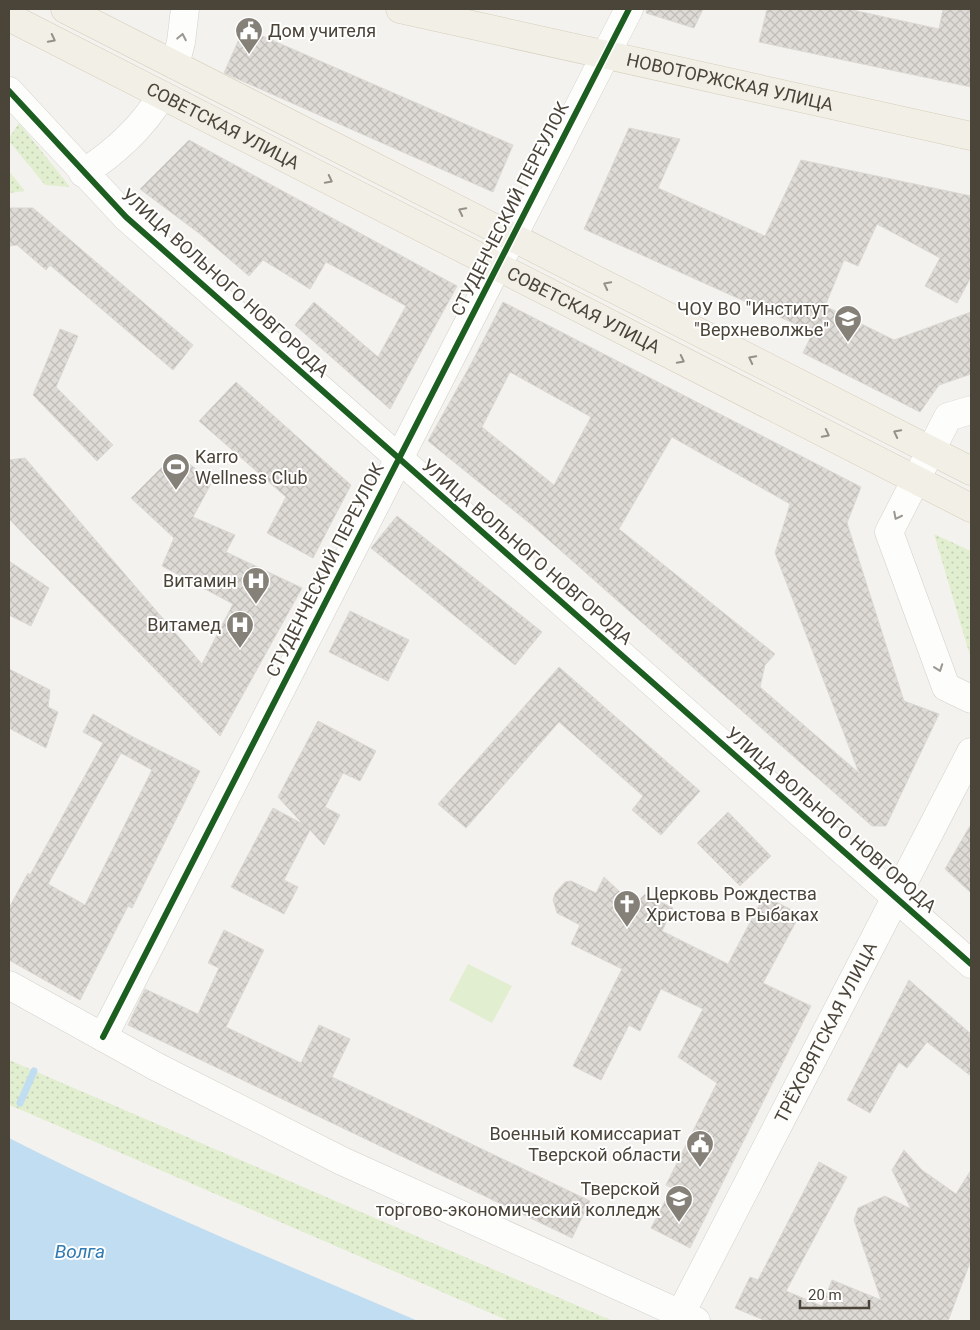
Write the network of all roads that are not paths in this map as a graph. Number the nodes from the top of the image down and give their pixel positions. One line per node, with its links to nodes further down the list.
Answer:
1 (65, 9): 7 (main road, СОВЕТСКАЯ УЛИЦА)
2 (185, 9): 7 (street, one-way to 2)
3 (400, 9): 6 (main road, НОВОТОРЖСКАЯ УЛИЦА)
4 (629, 9): 6 (street, СТУДЕНЧЕСКИЙ ПЕРЕУЛОК)
5 (9, 17): 9 (main road, СОВЕТСКАЯ УЛИЦА, one-way to 9)
6 (605, 55): 10 (main road, НОВОТОРЖСКАЯ УЛИЦА); 12 (street, СТУДЕНЧЕСКИЙ ПЕРЕУЛОК)
7 (175, 65): 12 (main road, СОВЕТСКАЯ УЛИЦА, one-way to 7)
8 (9, 91): 11 (street, УЛИЦА ВОЛЬНОГО НОВГОРОДА)
9 (162, 95): 11 (street); 13 (main road, СОВЕТСКАЯ УЛИЦА, one-way to 13)
10 (971, 136)
11 (83, 173): 16 (street, УЛИЦА ВОЛЬНОГО НОВГОРОДА)
12 (512, 237): 13 (street, СТУДЕНЧЕСКИЙ ПЕРЕУЛОК); 15 (main road, СОВЕТСКАЯ УЛИЦА, one-way to 12)
13 (497, 266): 16 (street, СТУДЕНЧЕСКИЙ ПЕРЕУЛОК); 18 (main road, СОВЕТСКАЯ УЛИЦА, one-way to 18)
14 (971, 410): 15 (street)
15 (930, 450): 17 (main road, СОВЕТСКАЯ УЛИЦА); 18 (street)
16 (399, 459): 22 (street, УЛИЦА ВОЛЬНОГО НОВГОРОДА); 25 (street, СТУДЕНЧЕСКИЙ ПЕРЕУЛОК)
17 (971, 471)
18 (916, 479): 19 (main road, СОВЕТСКАЯ УЛИЦА); 20 (street, one-way to 20)
19 (971, 508)
20 (971, 699)
21 (971, 752): 22 (street, ТРЁХСВЯТСКАЯ УЛИЦА)
22 (896, 898): 23 (street, УЛИЦА ВОЛЬНОГО НОВГОРОДА); 26 (street, ТРЁХСВЯТСКАЯ УЛИЦА)
23 (971, 964)
24 (9, 985): 25 (street)
25 (103, 1037): 26 (street)
26 (688, 1318)

